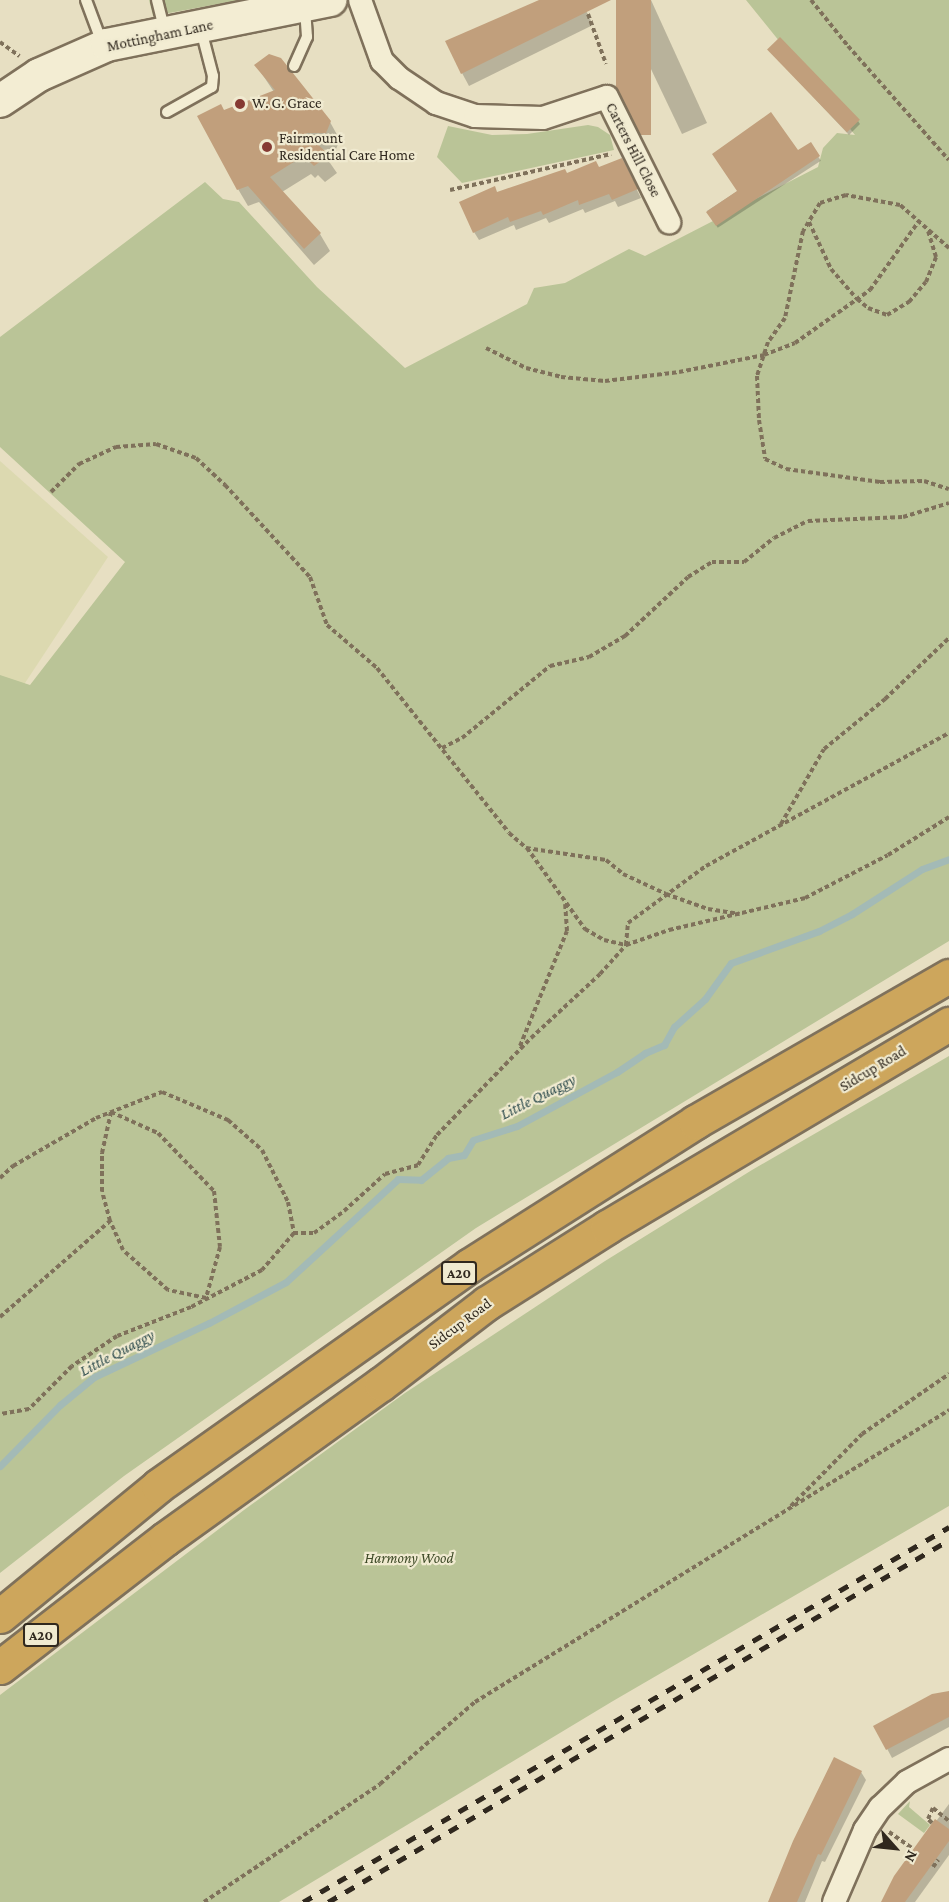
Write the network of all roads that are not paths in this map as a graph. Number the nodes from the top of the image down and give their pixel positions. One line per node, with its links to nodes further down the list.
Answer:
1 (87, 0): 7 (lane)
2 (157, 0): 6 (lane)
3 (360, 0): 11 (street, Carters Hill Close)
4 (318, 3): 5 (street, Mottingham Lane); 8 (lane)
5 (200, 27): 6 (street, Mottingham Lane); 10 (lane)
6 (165, 34): 7 (street, Mottingham Lane)
7 (103, 46): 9 (street, Mottingham Lane)
8 (294, 66)
9 (0, 102)
10 (167, 112)
11 (669, 222)
12 (949, 976): 14 (highway, A20)
13 (949, 1024): 15 (highway, Sidcup Road / A20)
14 (0, 1616)
15 (0, 1667)
16 (949, 1759): 17 (street)
17 (834, 1902)

